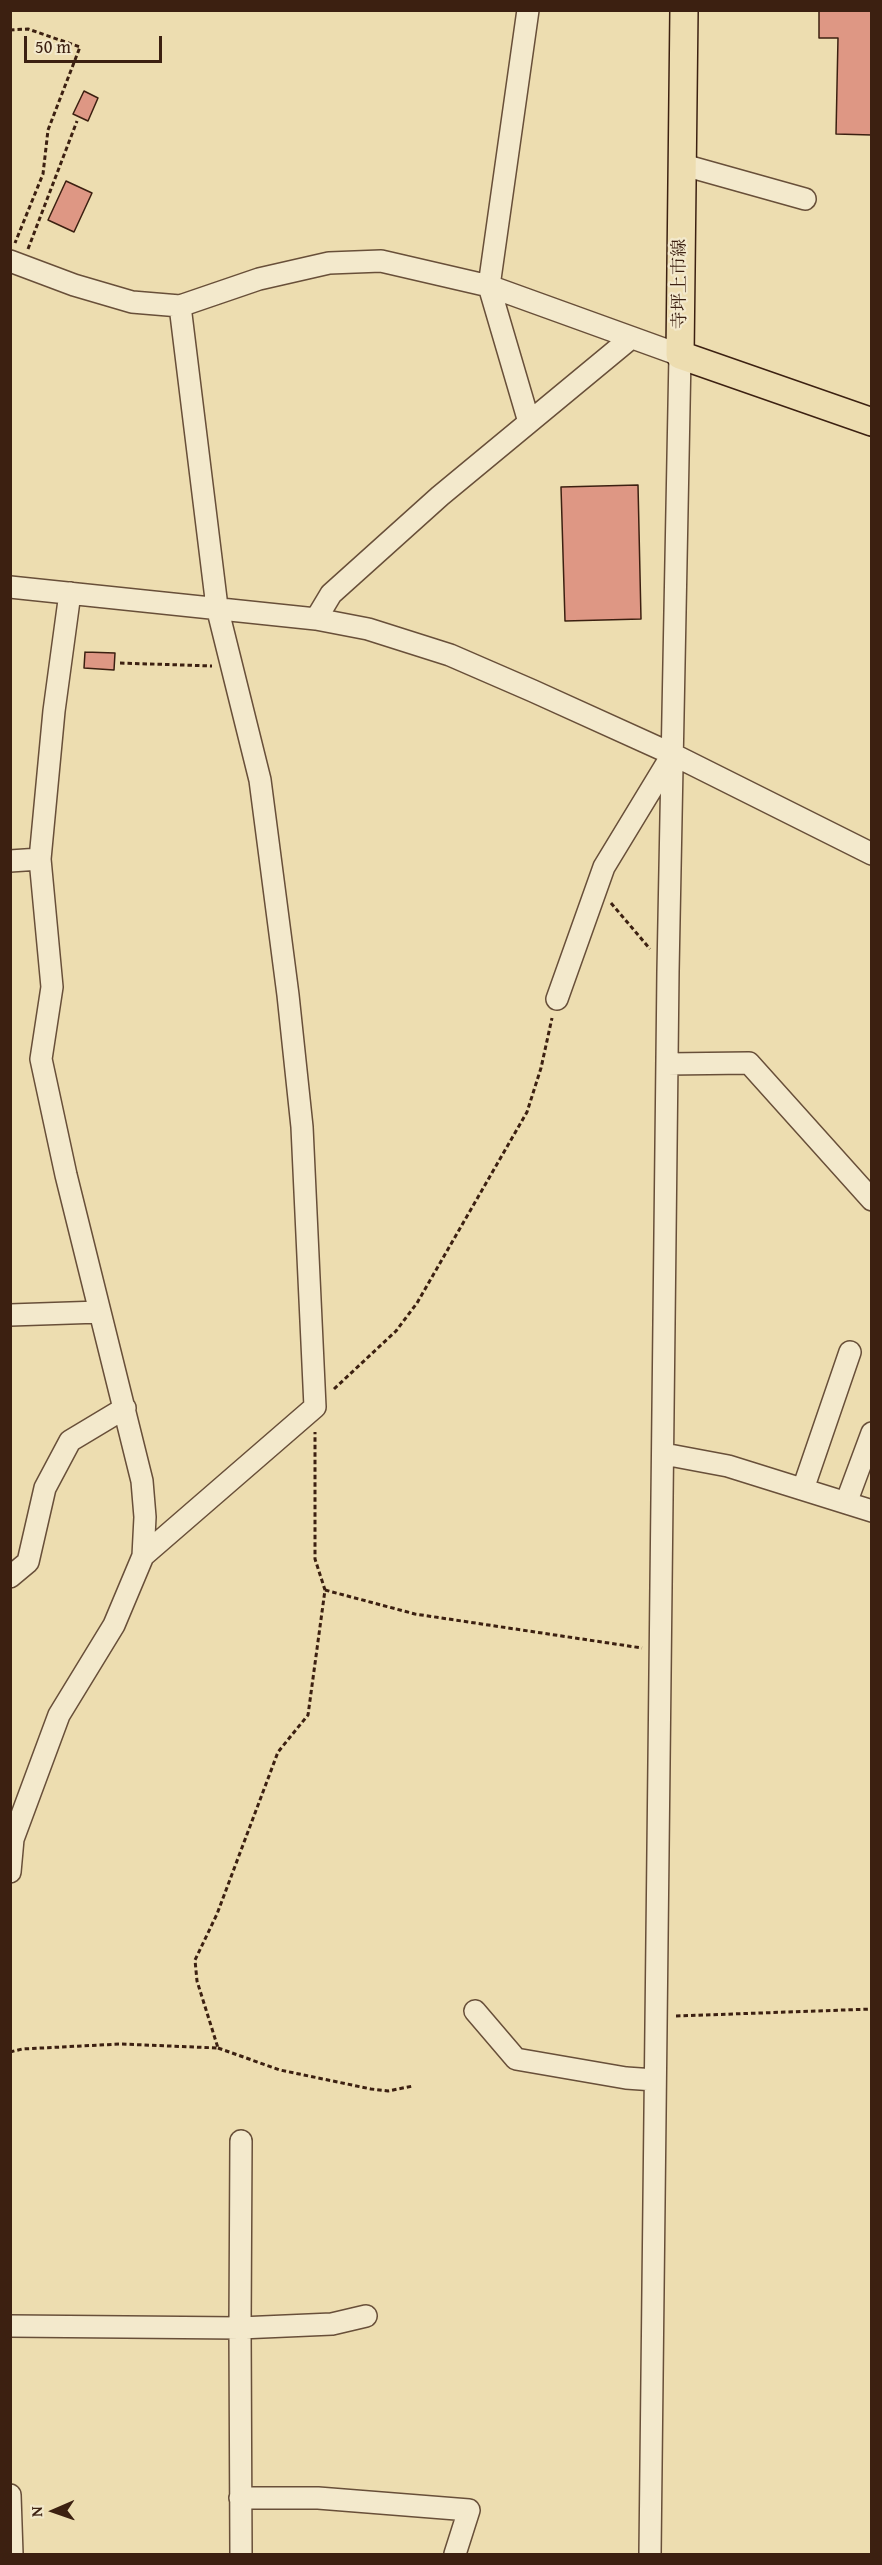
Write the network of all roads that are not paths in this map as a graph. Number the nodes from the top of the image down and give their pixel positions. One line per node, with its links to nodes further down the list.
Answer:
1 (528, 10): 6 (street)
2 (684, 10): 3 (main road, 寺坪上市線)
3 (680, 164): 4 (street); 9 (main road, 寺坪上市線)
4 (806, 198)
5 (14, 259): 7 (street)
6 (489, 286): 7 (street); 8 (street); 10 (street)
7 (180, 306): 14 (street)
8 (632, 338): 9 (street); 10 (street)
9 (680, 355): 11 (main road, 寺坪上市線); 16 (street)
10 (529, 422): 15 (street)
11 (872, 422)
12 (10, 588): 13 (street)
13 (70, 593): 14 (street); 18 (street)
14 (217, 607): 15 (street); 32 (street)
15 (316, 619): 16 (street)
16 (672, 754): 17 (street); 20 (street); 21 (street)
17 (872, 854)
18 (40, 859): 19 (street); 23 (street)
19 (10, 861)
20 (557, 999)
21 (667, 1064): 22 (street); 28 (street)
22 (872, 1200)
23 (100, 1312): 24 (street); 26 (street)
24 (10, 1316)
25 (850, 1352): 29 (street)
26 (125, 1408): 32 (street); 33 (street)
27 (872, 1433): 30 (street)
28 (664, 1454): 29 (street); 36 (street)
29 (803, 1490): 30 (street)
30 (846, 1503): 31 (street)
31 (872, 1511)
32 (143, 1556): 34 (street)
33 (10, 1577)
34 (10, 1872)
35 (475, 2012): 36 (street)
36 (655, 2080): 46 (street)
37 (241, 2141): 40 (street)
38 (366, 2316): 40 (street)
39 (10, 2325): 40 (street)
40 (240, 2328): 42 (street)
41 (10, 2495): 43 (street)
42 (240, 2499): 44 (street); 45 (street)
43 (12, 2554)
44 (241, 2554)
45 (455, 2554)
46 (650, 2554)

